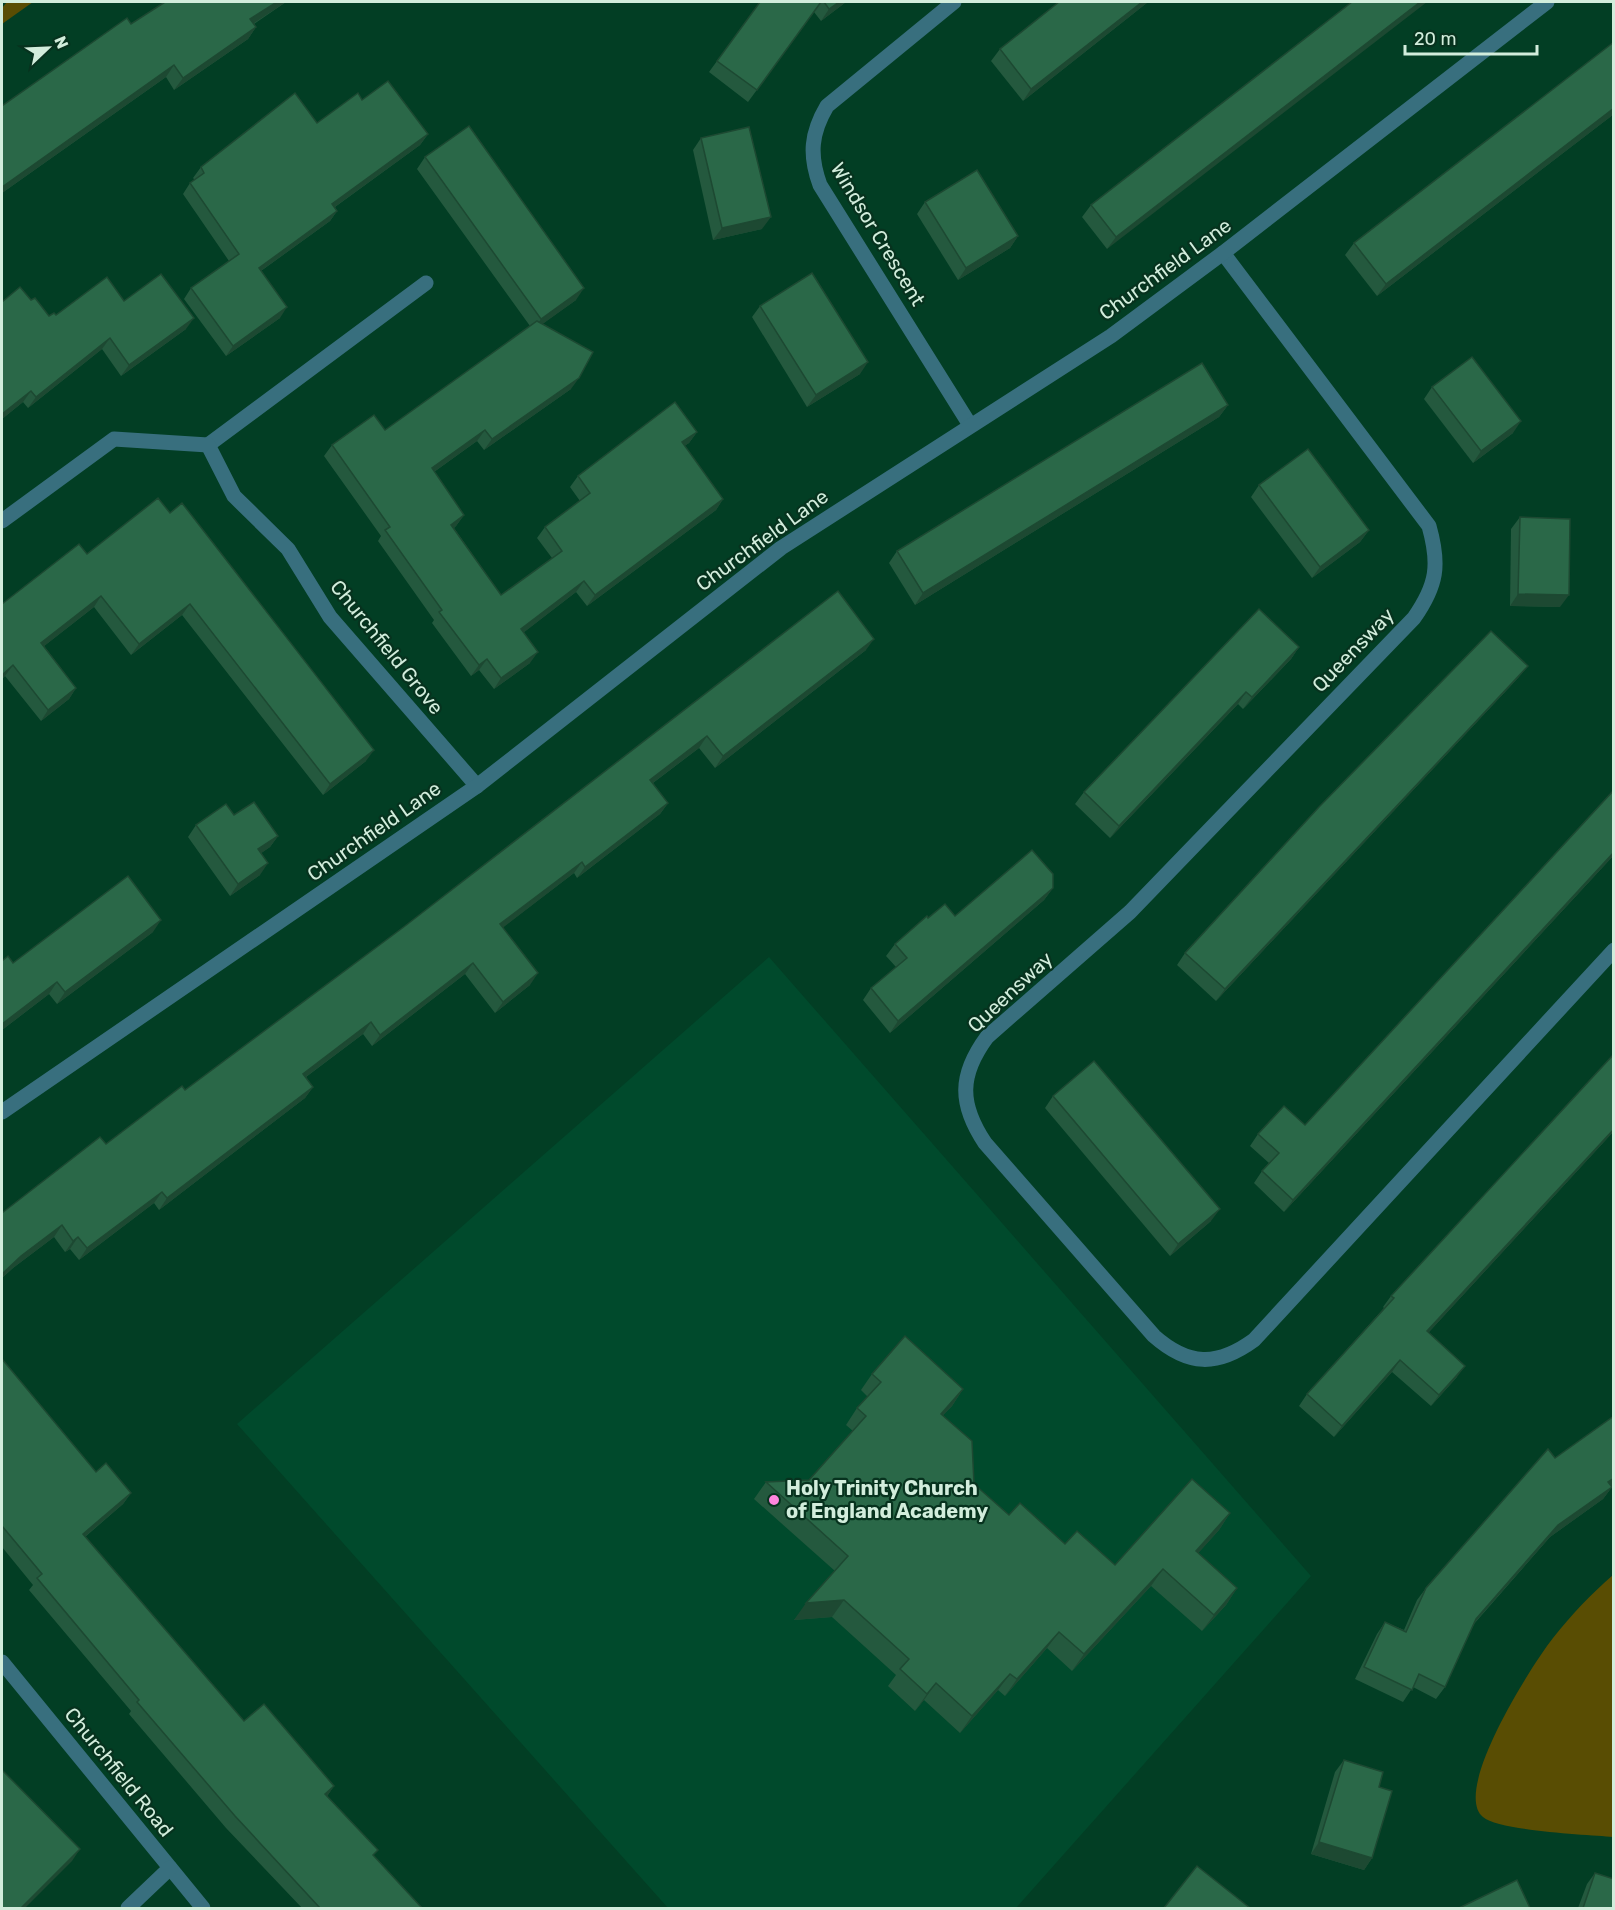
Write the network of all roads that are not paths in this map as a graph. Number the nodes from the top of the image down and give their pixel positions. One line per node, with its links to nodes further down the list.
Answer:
1 (954, 2): 5 (street, Windsor Crescent)
2 (1547, 2): 3 (street, Churchfield Lane)
3 (1223, 253): 5 (street, Churchfield Lane); 9 (street, Queensway)
4 (426, 283): 6 (street)
5 (970, 425): 8 (street, Churchfield Lane)
6 (208, 445): 7 (street); 8 (street, Churchfield Grove)
7 (2, 520)
8 (477, 786): 10 (street, Churchfield Lane)
9 (1614, 950)
10 (2, 1112)
11 (2, 1662): 12 (street, Churchfield Road)
12 (170, 1868): 13 (street); 14 (street, Churchfield Road)
13 (128, 1908)
14 (203, 1908)

